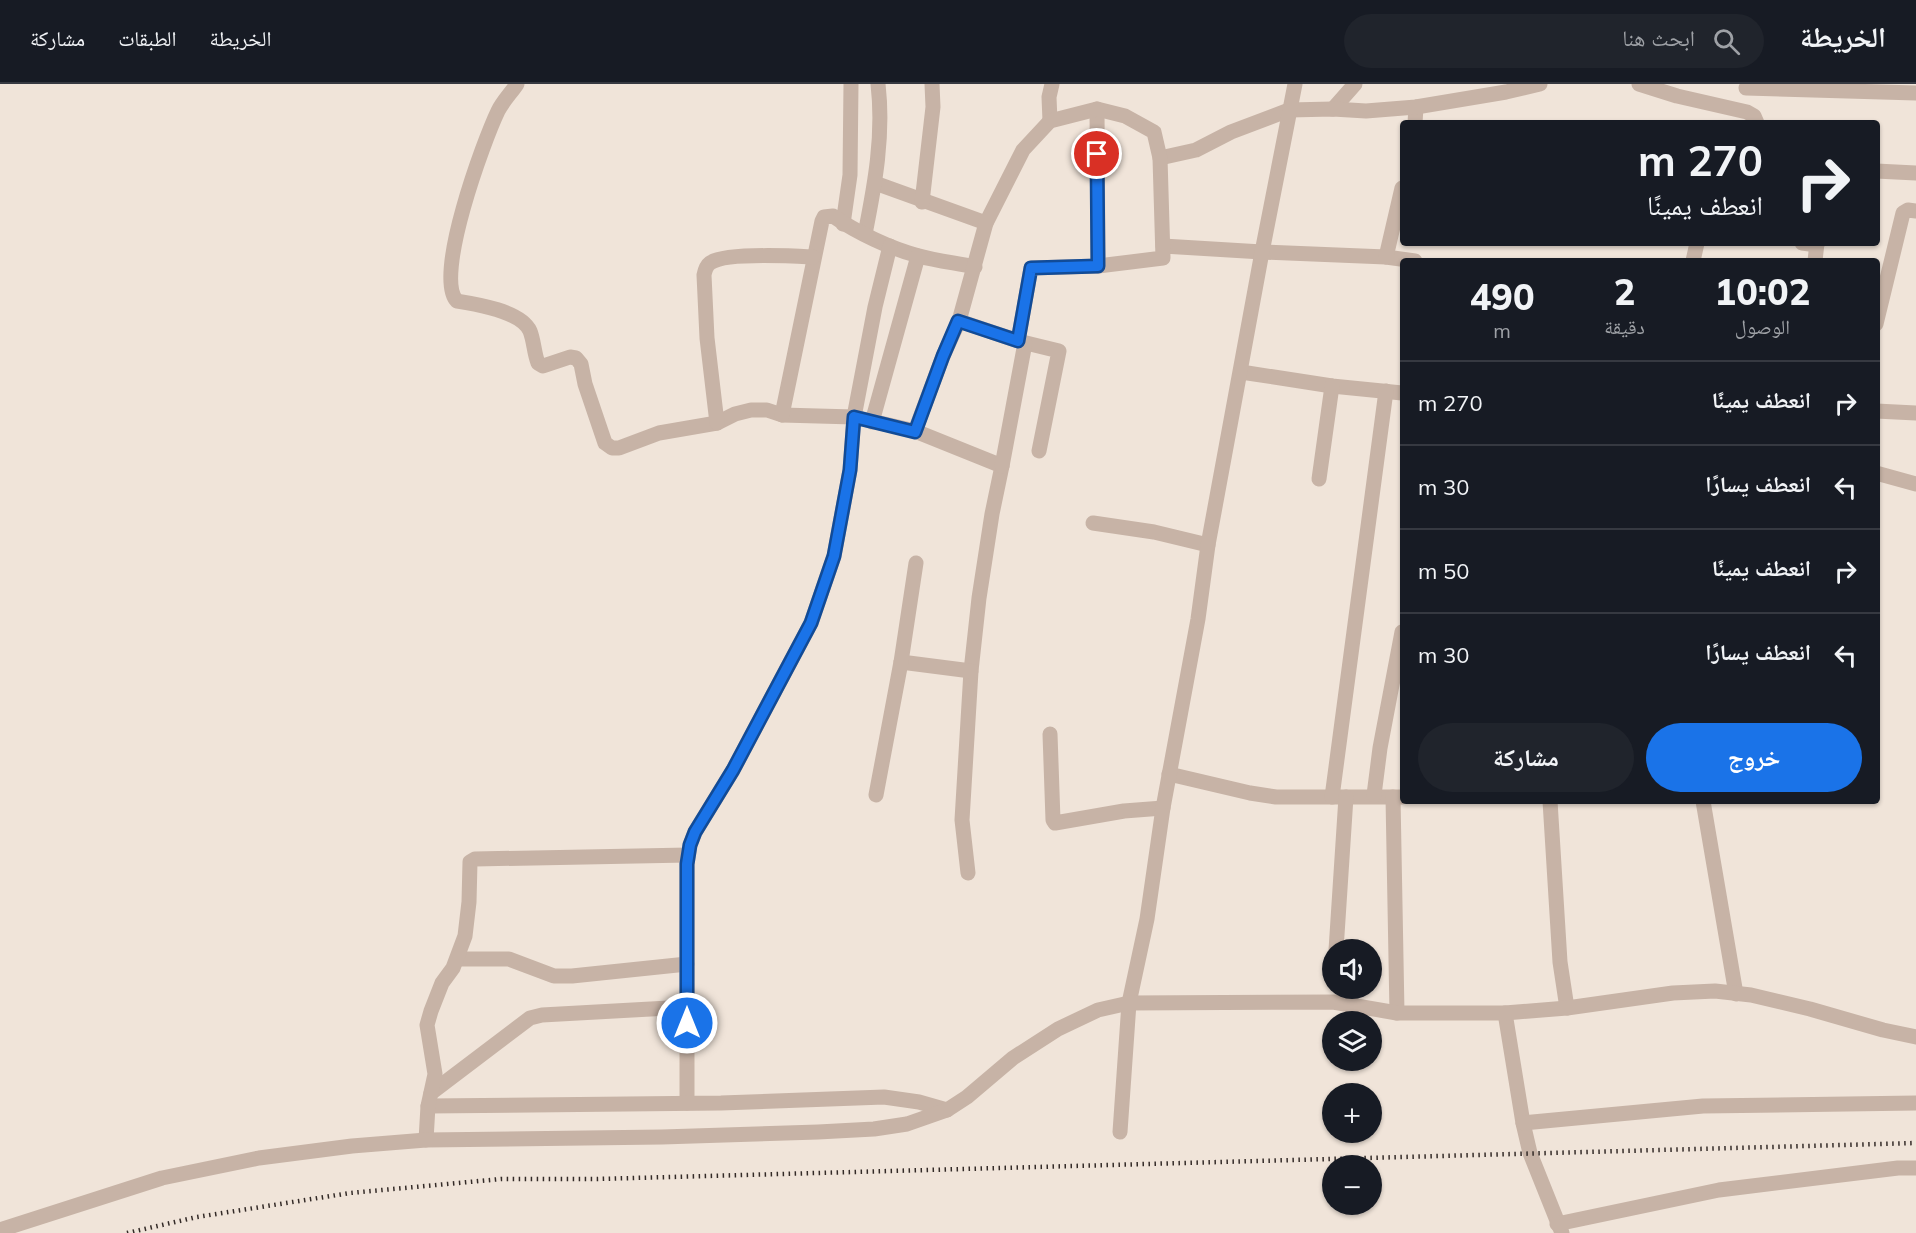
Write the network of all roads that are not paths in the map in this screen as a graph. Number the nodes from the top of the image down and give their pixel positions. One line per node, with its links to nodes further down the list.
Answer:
1 (517, 84): 51 (street)
2 (851, 84): 27 (street)
3 (878, 84): 23 (street)
4 (932, 84): 25 (street)
5 (1052, 84): 19 (street)
6 (1354, 84): 15 (street)
7 (1540, 84): 11 (street)
8 (1639, 84): 17 (street)
9 (1293, 86): 16 (street)
10 (1746, 86): 12 (street); 17 (street)
11 (1507, 88): 13 (street)
12 (1916, 93)
13 (1416, 106): 15 (street); 18 (street)
14 (1097, 109): 19 (street); 20 (street); 37 (street)
15 (1333, 109): 16 (street)
16 (1289, 110): 20 (street); 32 (street)
17 (1752, 118)
18 (1415, 120)
19 (1050, 121): 28 (street)
20 (1160, 158): 31 (street)
21 (1880, 171): 22 (street)
22 (1916, 173)
23 (875, 183): 25 (street); 29 (street)
24 (1400, 196): 34 (street)
25 (922, 201): 28 (street)
26 (1916, 211): 39 (street)
27 (843, 224): 29 (street); 35 (street)
28 (986, 224): 38 (street)
29 (865, 234): 30 (street)
30 (890, 246): 33 (street); 49 (street)
31 (1163, 246): 32 (street); 37 (street)
32 (1262, 252): 34 (street); 42 (street)
33 (918, 256): 38 (street); 50 (street)
34 (1386, 256): 36 (street)
35 (813, 257): 48 (street); 51 (street)
36 (1400, 258)
37 (1098, 266): 41 (street)
38 (975, 267): 40 (street)
39 (1880, 301)
40 (958, 321): 41 (street); 52 (street)
41 (1021, 342): 53 (street); 54 (street)
42 (1240, 372): 43 (street); 59 (street)
43 (1332, 386): 44 (street); 56 (street)
44 (1386, 391): 45 (street); 69 (street)
45 (1400, 393)
46 (1880, 411): 47 (street)
47 (1916, 413)
48 (782, 415): 49 (street); 51 (street)
49 (854, 417): 50 (street); 73 (street)
50 (872, 422): 52 (street)
51 (717, 423)
52 (915, 432): 54 (street)
53 (1039, 451)
54 (1002, 466): 63 (street)
55 (1880, 474): 57 (street)
56 (1319, 479)
57 (1916, 484)
58 (1093, 523): 59 (street)
59 (1208, 545): 65 (street)
60 (916, 563): 62 (street)
61 (1400, 643): 67 (street)
62 (902, 662): 63 (street); 66 (street)
63 (971, 671): 74 (street)
64 (1050, 735): 72 (street)
65 (1169, 774): 69 (street); 72 (street)
66 (876, 795)
67 (1374, 795): 68 (street); 69 (street)
68 (1398, 796): 84 (street)
69 (1339, 797): 75 (street)
70 (1550, 804): 83 (street)
71 (1704, 804): 78 (street)
72 (1163, 808): 81 (street)
73 (688, 855): 76 (street); 77 (street)
74 (968, 873)
75 (1336, 939)
76 (457, 959): 77 (street); 87 (street)
77 (687, 964): 82 (street)
78 (1736, 994): 83 (street); 86 (street)
79 (1322, 995): 81 (street)
80 (1349, 999): 84 (street)
81 (1129, 1003): 90 (street); 92 (street)
82 (687, 1007): 87 (street); 88 (street)
83 (1567, 1008): 85 (street)
84 (1397, 1012): 85 (street)
85 (1505, 1013): 91 (street)
86 (1916, 1037)
87 (429, 1099): 88 (street); 93 (street)
88 (687, 1103): 90 (street)
89 (1916, 1103): 91 (street)
90 (947, 1110): 93 (street)
91 (1523, 1123): 95 (street)
92 (1120, 1132)
93 (426, 1140): 96 (street)
94 (1916, 1168): 95 (street)
95 (1560, 1228)
96 (0, 1230)

